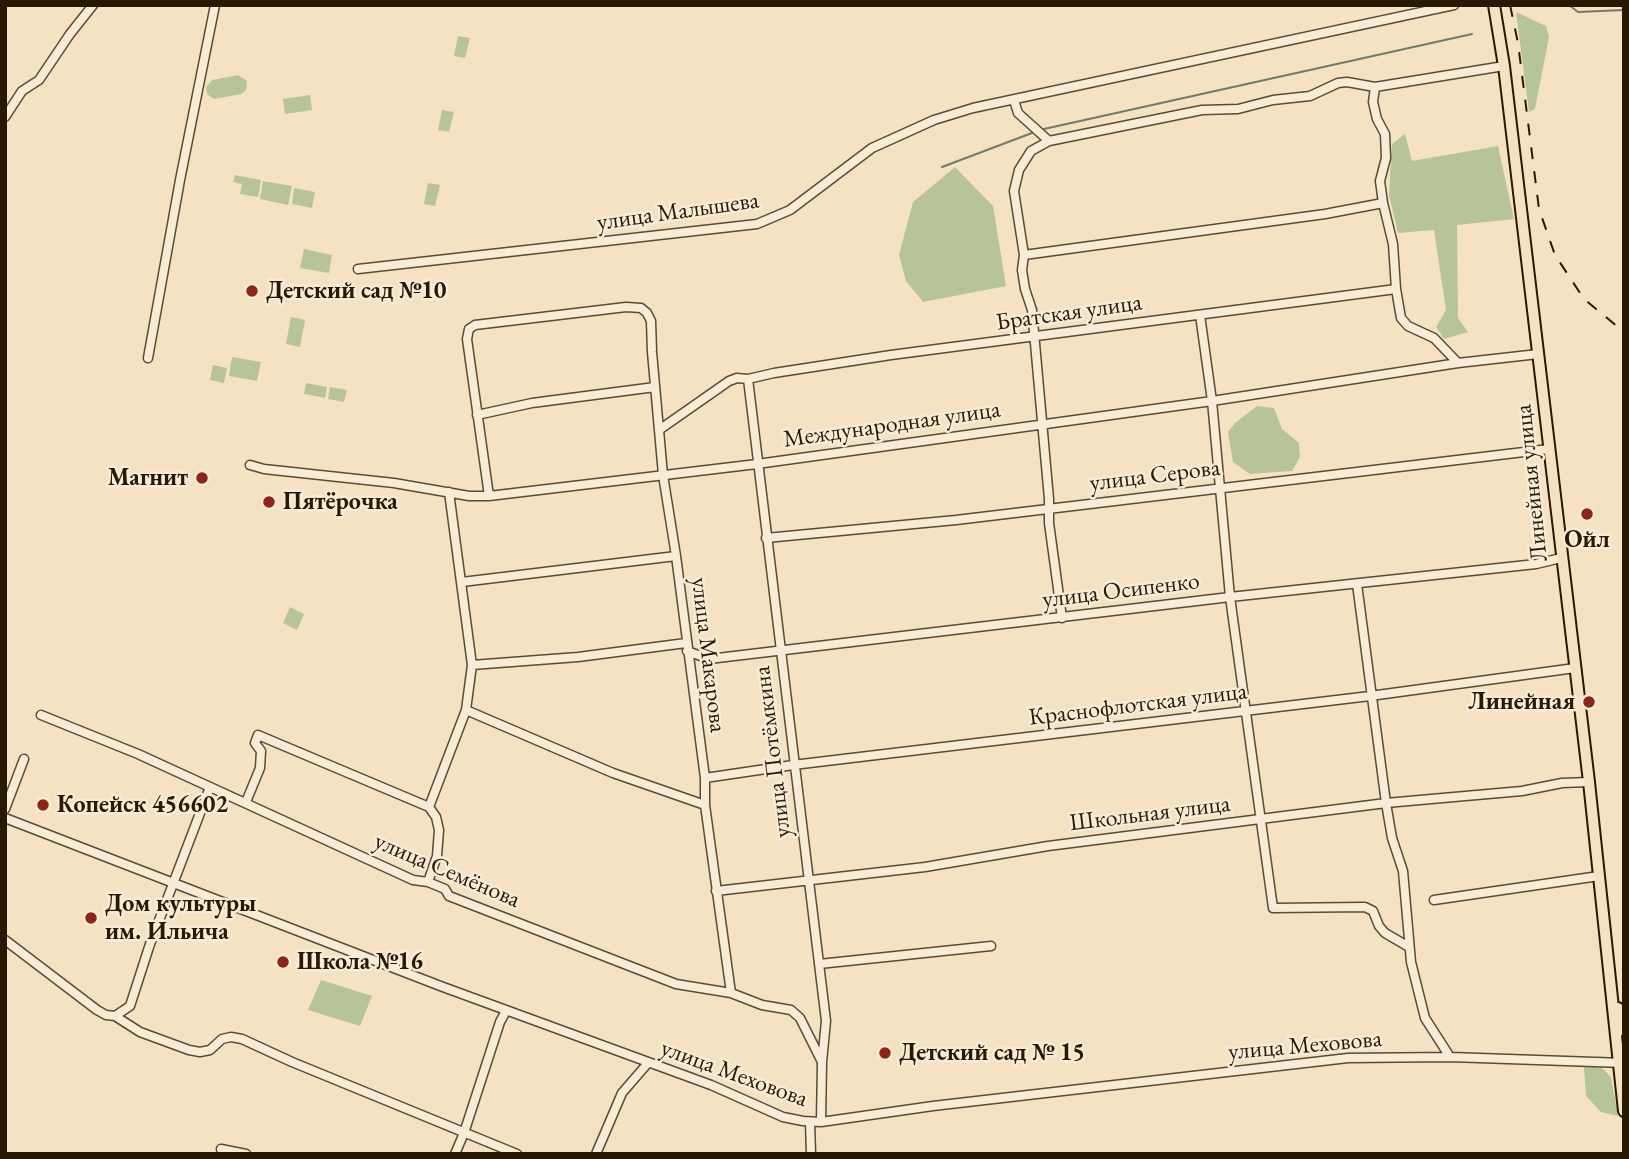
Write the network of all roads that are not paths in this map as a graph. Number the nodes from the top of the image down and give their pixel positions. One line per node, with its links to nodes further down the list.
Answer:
1 (93, 5): 8 (street)
2 (215, 5): 17 (street)
3 (1454, 5): 7 (street, улица Малышева)
4 (1494, 5): 5 (main road, Линейная улица)
5 (1504, 66): 6 (street); 16 (main road, Линейная улица)
6 (1375, 87): 9 (street); 10 (street)
7 (1014, 100): 9 (street); 12 (street, улица Малышева)
8 (5, 117)
9 (1049, 141): 11 (street)
10 (1382, 203): 11 (street); 13 (street)
11 (1024, 255): 15 (street)
12 (358, 269)
13 (1396, 289): 14 (street, Братская улица); 18 (street)
14 (1200, 315): 15 (street, Братская улица); 21 (street)
15 (1035, 338): 19 (street, Братская улица); 23 (street)
16 (1538, 354): 18 (street, Международная улица); 25 (main road, Линейная улица)
17 (148, 358)
18 (1458, 363): 21 (street, Международная улица)
19 (748, 379): 24 (street, Братская улица); 26 (street, улица Потёмкина)
20 (655, 387): 22 (street); 22 (street, улица Макарова); 24 (street, улица Макарова)
21 (1212, 401): 23 (street, Международная улица); 29 (street)
22 (477, 415): 31 (street)
23 (1041, 424): 26 (street, Международная улица); 32 (street)
24 (659, 430): 28 (street, улица Макарова)
25 (1549, 449): 29 (street, улица Серова); 35 (main road, Линейная улица)
26 (757, 464): 28 (street, Международная улица); 33 (street, улица Потёмкина)
27 (250, 465): 30 (street, Международная улица)
28 (663, 475): 31 (street, Международная улица); 34 (street, улица Макарова)
29 (1219, 487): 32 (street, улица Серова); 38 (street)
30 (449, 492): 31 (street, Международная улица); 36 (street)
31 (489, 496)
32 (1049, 508): 33 (street, улица Серова); 39 (street)
33 (766, 538): 41 (street, улица Потёмкина)
34 (676, 556): 36 (street); 40 (street, улица Макарова)
35 (1561, 558): 37 (street, улица Осипенко); 43 (main road, Линейная улица)
36 (462, 582): 42 (street)
37 (1357, 584): 38 (street, улица Осипенко); 44 (street)
38 (1230, 597): 39 (street, улица Осипенко); 46 (street)
39 (1062, 618): 41 (street, улица Осипенко)
40 (687, 647): 41 (street, улица Осипенко); 42 (street, улица Осипенко); 50 (street, улица Макарова)
41 (780, 650): 49 (street, улица Потёмкина)
42 (472, 665): 45 (street)
43 (1575, 668): 44 (street, Краснофлотская улица); 51 (main road, Линейная улица)
44 (1370, 696): 46 (street, Краснофлотская улица); 54 (street)
45 (466, 710): 55 (street); 56 (street)
46 (1247, 711): 49 (street, Краснофлотская улица); 59 (street)
47 (41, 715): 52 (street, улица Семёнова)
48 (24, 759): 57 (street)
49 (793, 765): 50 (street, Краснофлотская улица); 61 (street, улица Потёмкина)
50 (705, 778): 55 (street, улица Макарова)
51 (1589, 782): 54 (street, Школьная улица); 60 (main road, Линейная улица)
52 (210, 787): 53 (street, улица Семёнова); 63 (street)
53 (246, 802): 56 (street); 62 (street, улица Семёнова)
54 (1386, 803): 59 (street, Школьная улица); 68 (street)
55 (705, 805): 64 (street, улица Макарова)
56 (429, 807): 62 (street)
57 (5, 809)
58 (5, 818): 63 (street, улица Меховова)
59 (1261, 819): 61 (street, Школьная улица); 68 (street)
60 (1599, 876): 65 (street); 69 (main road, Линейная улица)
61 (808, 881): 64 (street, Школьная улица); 70 (street, улица Потёмкина)
62 (428, 882): 71 (street, улица Семёнова)
63 (174, 884): 72 (street, улица Меховова); 73 (street)
64 (716, 891): 71 (street, улица Макарова)
65 (1434, 900)
66 (5, 940): 73 (street)
67 (991, 946): 70 (street)
68 (1409, 947): 75 (street)
69 (1608, 957): 74 (main road); 77 (main road)
70 (819, 964): 76 (street, улица Потёмкина)
71 (731, 993): 76 (street, улица Семёнова)
72 (506, 1010): 78 (street, улица Меховова); 82 (street)
73 (115, 1016): 82 (street)
74 (1624, 1031)
75 (1450, 1057): 77 (street, улица Меховова); 81 (street, улица Меховова)
76 (822, 1062): 81 (street, улица Потёмкина)
77 (1621, 1062): 79 (main road)
78 (648, 1063): 80 (street, улица Меховова); 87 (street)
79 (1624, 1111)
80 (810, 1122): 81 (street, улица Меховова); 88 (street)
81 (821, 1122)
82 (464, 1133): 85 (street); 86 (street)
83 (221, 1149): 84 (street)
84 (246, 1154)
85 (455, 1154)
86 (517, 1154)
87 (596, 1154)
88 (811, 1154)

